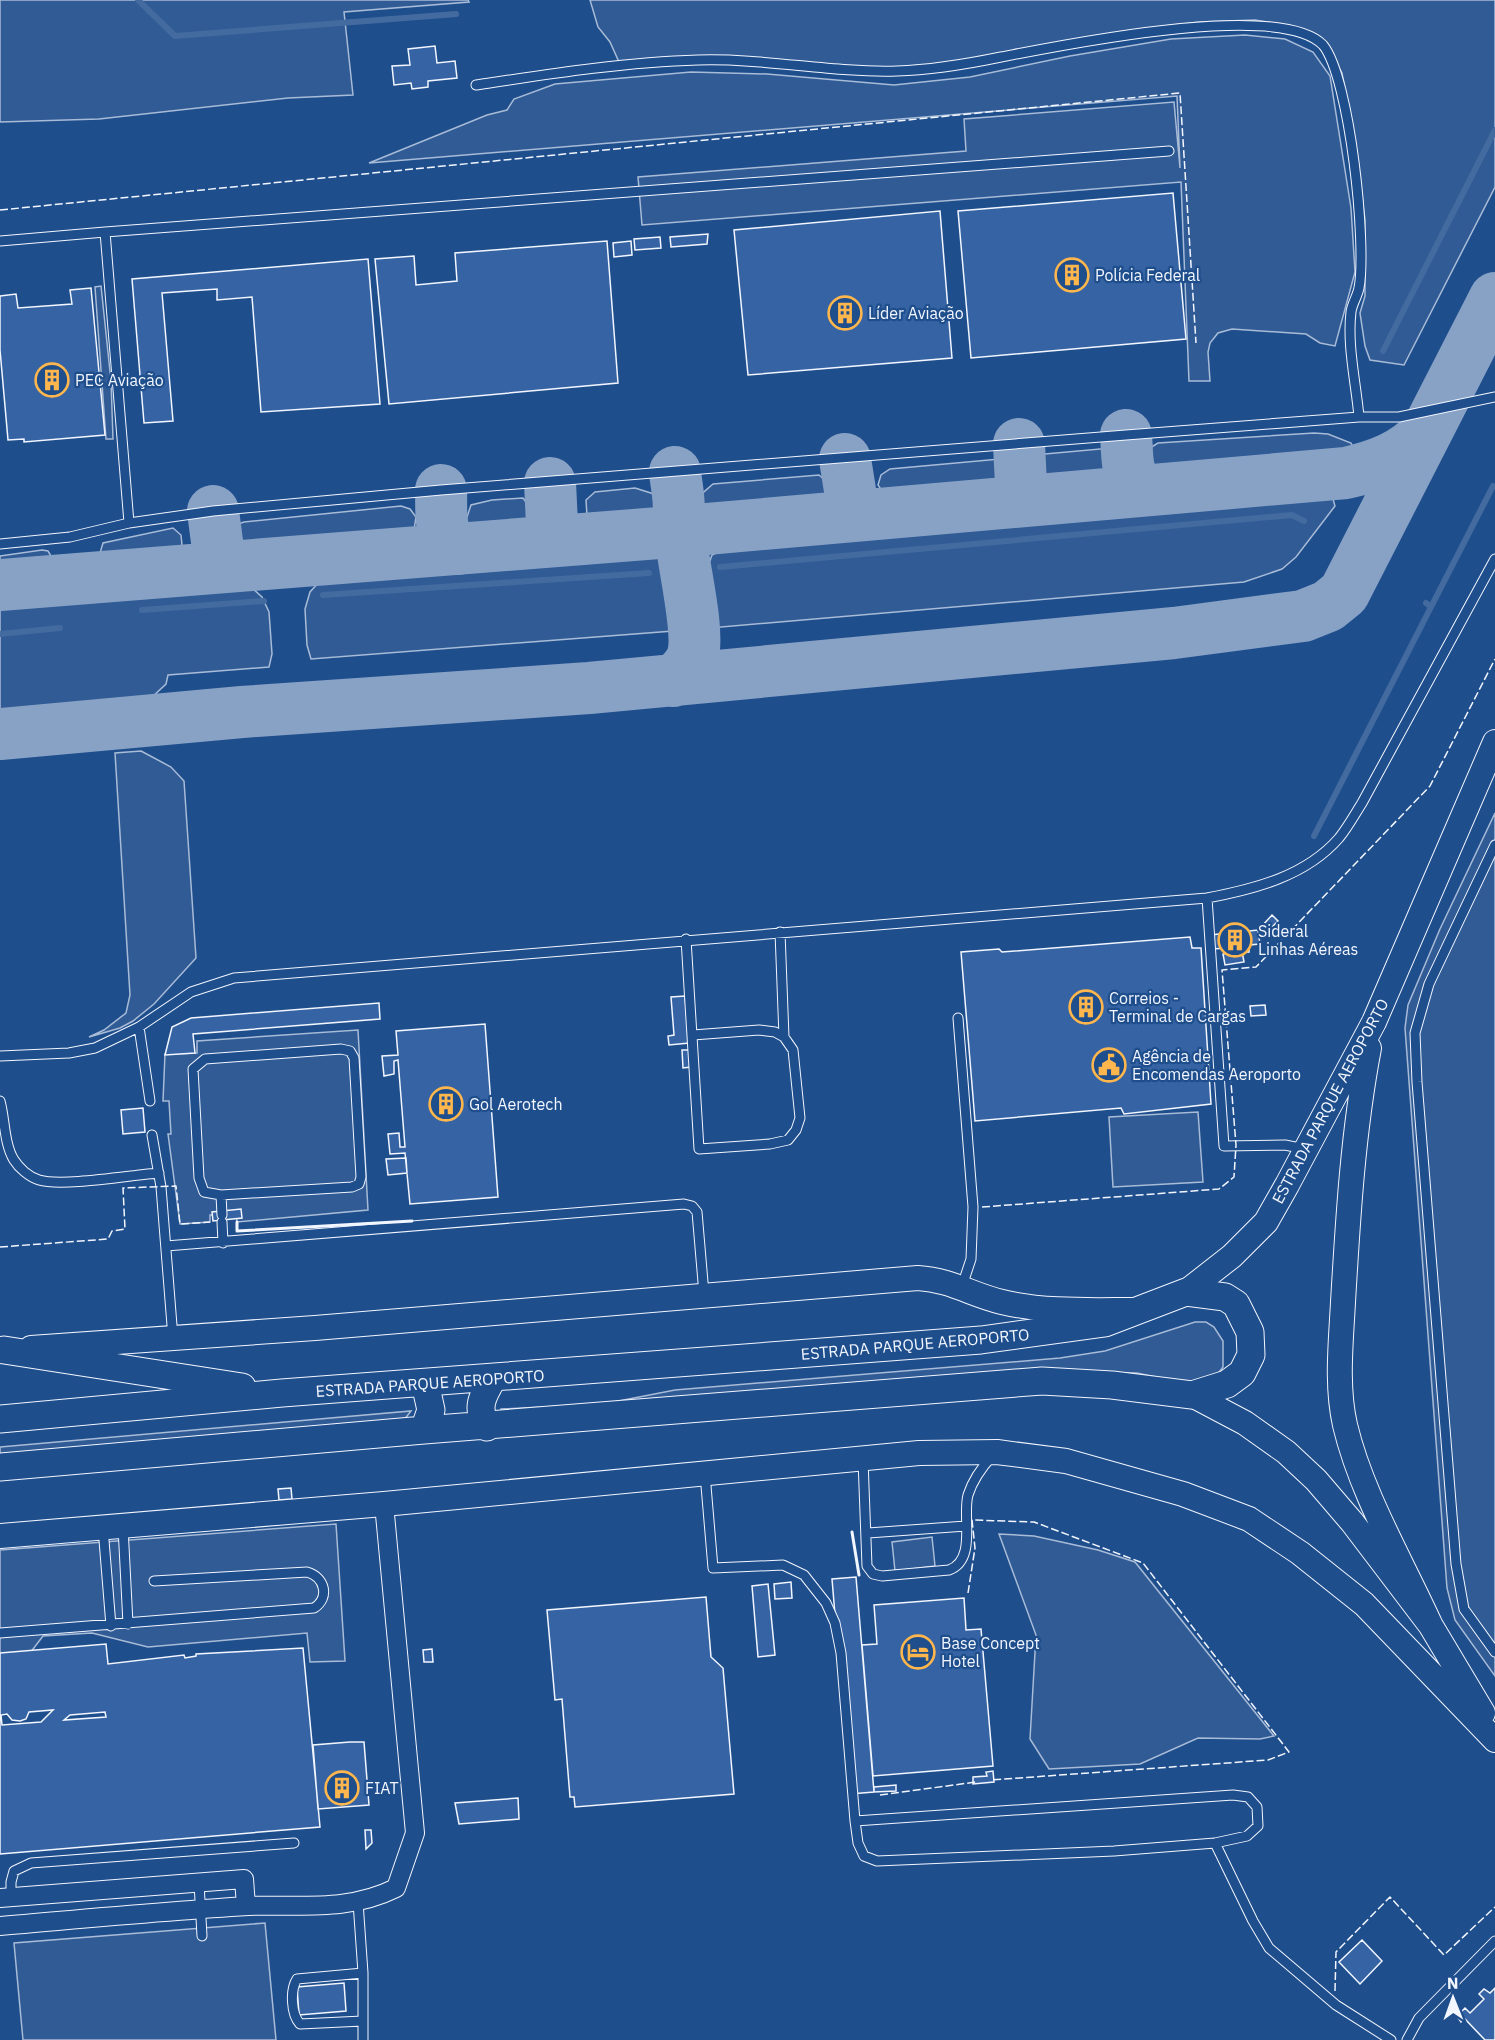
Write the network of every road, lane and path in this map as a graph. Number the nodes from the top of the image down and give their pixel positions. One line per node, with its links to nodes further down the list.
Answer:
1 (476, 86): 6 (lane)
2 (1169, 152): 3 (lane)
3 (105, 232): 4 (lane); 7 (lane)
4 (0, 241)
5 (1495, 398): 6 (lane)
6 (1359, 417): 7 (lane)
7 (129, 523): 8 (lane)
8 (0, 544)
9 (1495, 560): 12 (lane)
10 (1495, 742): 16 (street, ESTRADA PARQUE AEROPORTO)
11 (1495, 845): 56 (lane)
12 (1207, 898): 13 (lane); 24 (lane)
13 (780, 932): 14 (lane); 19 (lane)
14 (686, 939): 17 (lane); 18 (lane)
15 (958, 1018): 29 (lane)
16 (1374, 1022): 24 (street, ESTRADA PARQUE AEROPORTO); 54 (street)
17 (139, 1027): 20 (lane); 22 (lane)
18 (693, 1035): 19 (lane); 19 (lane)
19 (784, 1036)
20 (0, 1056)
21 (0, 1101): 25 (lane)
22 (150, 1101)
23 (152, 1135): 25 (lane)
24 (1307, 1149): 30 (street, ESTRADA PARQUE AEROPORTO)
25 (159, 1173): 28 (lane)
26 (221, 1195): 26 (lane); 27 (lane)
27 (223, 1243): 28 (lane); 31 (lane)
28 (166, 1246): 33 (lane)
29 (962, 1286): 31 (street); 32 (street)
30 (1186, 1292): 32 (main road, ESTRADA PARQUE AEROPORTO); 38 (main road)
31 (704, 1293): 33 (street)
32 (1140, 1311): 35 (main road, ESTRADA PARQUE AEROPORTO)
33 (173, 1338): 34 (street)
34 (2, 1350): 37 (main road)
35 (493, 1378): 36 (main road, ESTRADA PARQUE AEROPORTO); 40 (main road)
36 (426, 1383): 37 (main road, ESTRADA PARQUE AEROPORTO); 41 (main road)
37 (282, 1393): 39 (main road, ESTRADA PARQUE AEROPORTO)
38 (1192, 1395): 40 (main road); 54 (street)
39 (0, 1419)
40 (487, 1426): 41 (main road)
41 (424, 1430): 44 (main road)
42 (997, 1452): 43 (street); 47 (lane); 58 (street)
43 (863, 1458): 45 (street); 49 (lane)
44 (0, 1467)
45 (705, 1474): 46 (street); 59 (lane)
46 (384, 1504): 48 (street); 65 (street)
47 (966, 1526): 49 (lane); 49 (lane)
48 (113, 1527): 50 (street); 52 (lane); 53 (lane)
49 (868, 1533)
50 (0, 1536)
51 (154, 1581): 52 (lane)
52 (128, 1624): 53 (lane)
53 (111, 1626): 55 (lane)
54 (1431, 1626): 57 (street)
55 (0, 1633)
56 (1495, 1652)
57 (1495, 1733)
58 (1495, 1740)
59 (855, 1821): 61 (lane); 61 (lane)
60 (294, 1842): 64 (lane)
61 (1215, 1843): 75 (lane)
62 (199, 1883): 63 (street); 66 (street); 67 (lane)
63 (124, 1887): 64 (street); 68 (street)
64 (5, 1898)
65 (358, 1902): 66 (street); 72 (lane)
66 (246, 1906): 67 (street)
67 (201, 1910): 68 (street); 70 (lane)
68 (125, 1916): 69 (street)
69 (0, 1926)
70 (202, 1936)
71 (1495, 1941): 76 (lane)
72 (363, 1973): 73 (lane); 73 (lane)
73 (363, 2021): 74 (lane)
74 (363, 2040)
75 (1391, 2040)
76 (1407, 2040)

